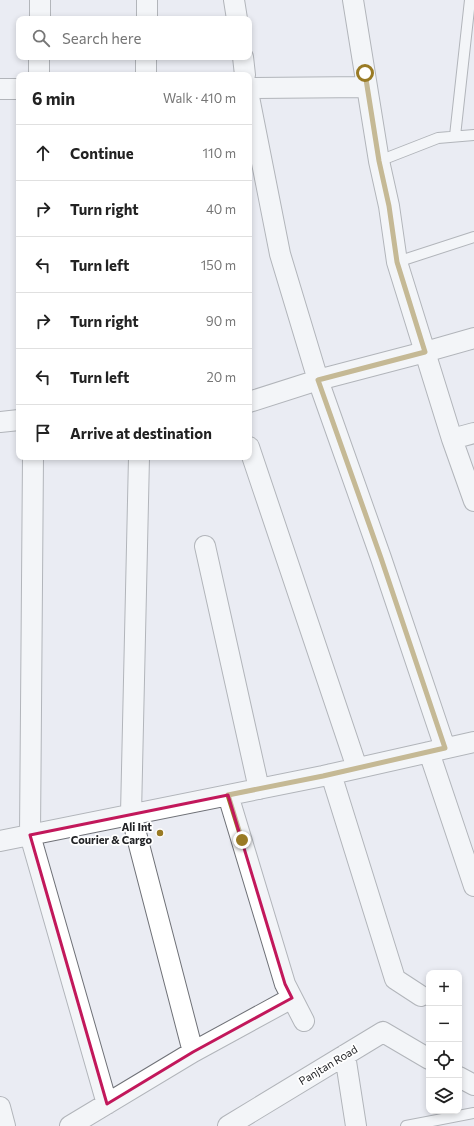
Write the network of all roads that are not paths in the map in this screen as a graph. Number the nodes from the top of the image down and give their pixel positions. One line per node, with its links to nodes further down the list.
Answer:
1 (40, 0): 6 (street)
2 (147, 0): 7 (street)
3 (234, 0): 8 (street)
4 (352, 0): 16 (street)
5 (470, 0): 21 (lane)
6 (40, 16)
7 (147, 16)
8 (237, 16)
9 (39, 60): 12 (street)
10 (146, 60): 13 (street)
11 (243, 60): 14 (street)
12 (39, 72)
13 (146, 72)
14 (245, 72)
15 (252, 88): 16 (street)
16 (367, 88): 22 (street)
17 (0, 89): 18 (street)
18 (16, 89)
19 (252, 112): 27 (street)
20 (474, 135): 21 (lane)
21 (455, 136): 22 (lane)
22 (379, 161): 24 (street)
23 (474, 236): 24 (lane)
24 (397, 262): 26 (street)
25 (474, 338): 26 (street)
26 (425, 352): 27 (street); 32 (street)
27 (318, 380): 28 (street); 39 (street)
28 (252, 401)
29 (16, 420): 30 (street)
30 (0, 422)
31 (474, 433): 32 (street)
32 (452, 439): 36 (street)
33 (252, 456): 40 (street)
34 (33, 460): 45 (street)
35 (139, 460): 44 (street)
36 (474, 501)
37 (205, 546): 42 (street)
38 (474, 742): 39 (street)
39 (437, 750): 40 (street); 47 (street)
40 (357, 768): 41 (street)
41 (331, 774): 42 (street); 48 (street)
42 (259, 789): 43 (street)
43 (228, 795): 44 (street); 49 (street)
44 (131, 814): 45 (street); 51 (street)
45 (30, 834): 46 (street); 56 (street)
46 (0, 841)
47 (474, 886)
48 (421, 996)
49 (292, 998): 50 (street); 51 (street)
50 (304, 1021)
51 (193, 1052): 56 (street)
52 (345, 1055): 53 (street, Panjtan Road); 61 (street, Panjtan Road); 62 (street)
53 (426, 1057)
54 (462, 1078): 55 (street)
55 (474, 1085)
56 (107, 1104): 60 (street)
57 (0, 1108): 59 (street)
58 (474, 1113): 63 (lane)
59 (5, 1126)
60 (70, 1126)
61 (228, 1126)
62 (356, 1126)
63 (406, 1126)

